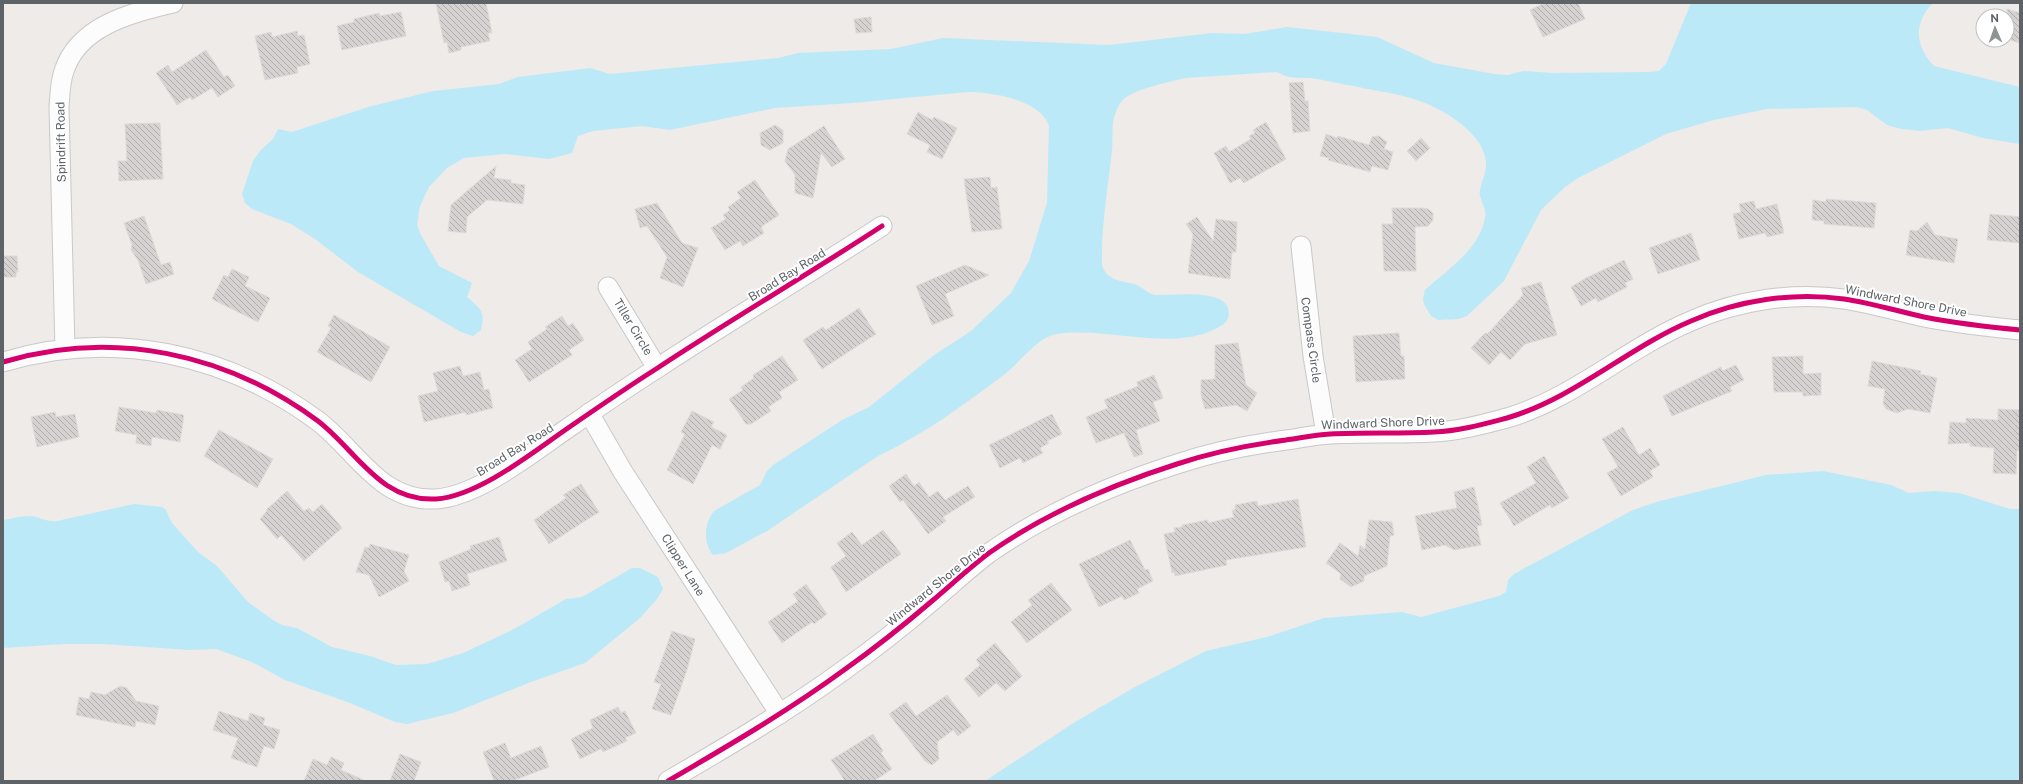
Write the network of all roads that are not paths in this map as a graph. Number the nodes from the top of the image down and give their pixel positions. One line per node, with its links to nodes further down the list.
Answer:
1 (173, 3): 6 (street, Spindrift Road)
2 (882, 226): 8 (street, Broad Bay Road)
3 (1300, 246): 10 (street, Compass Circle)
4 (608, 287): 8 (street, Tiller Circle)
5 (2020, 330): 10 (street, Windward Shore Drive)
6 (65, 349): 7 (street, Broad Bay Road); 9 (street, Broad Bay Road)
7 (3, 362)
8 (657, 368): 9 (street, Broad Bay Road)
9 (589, 413): 11 (street, Clipper Lane)
10 (1326, 434): 11 (street, Windward Shore Drive)
11 (780, 714): 12 (street, Windward Shore Drive)
12 (668, 781)

